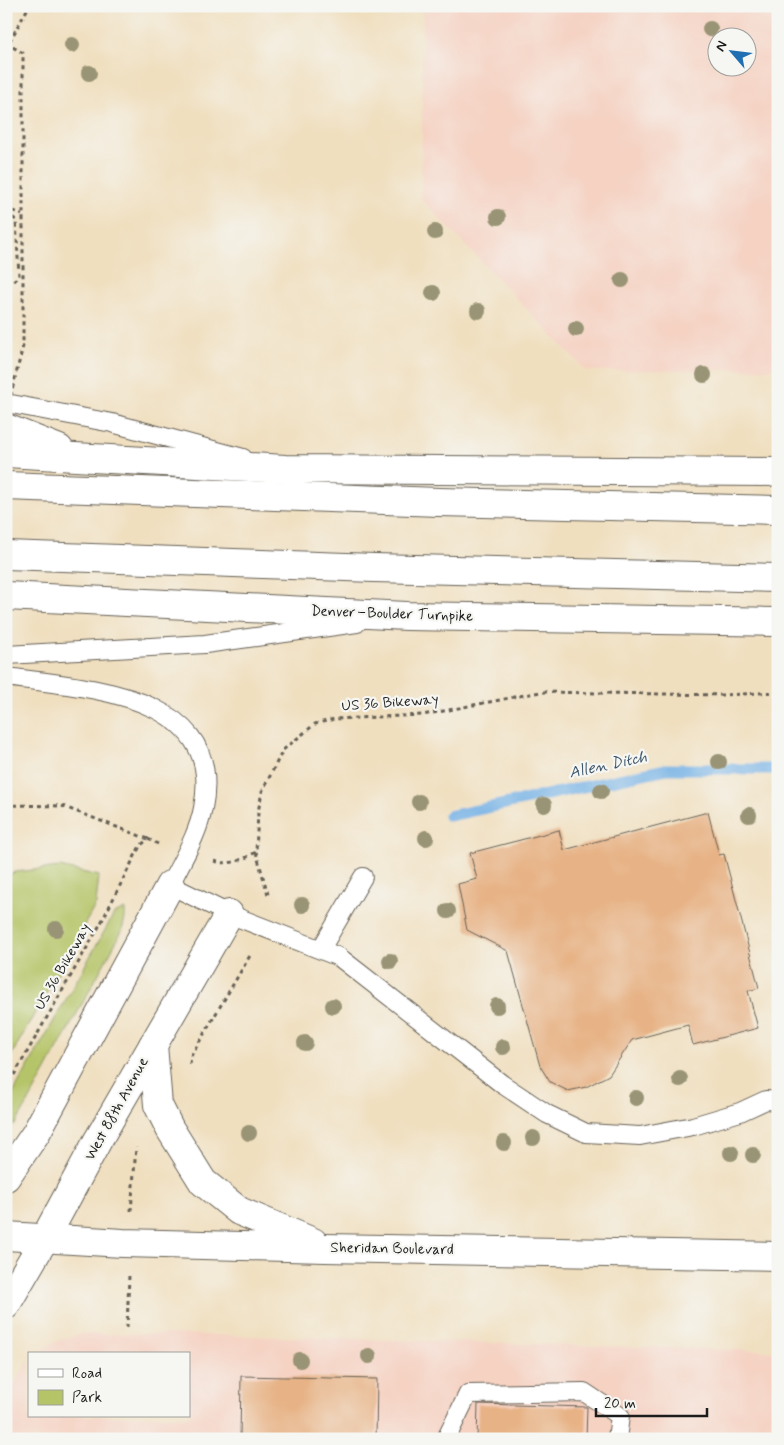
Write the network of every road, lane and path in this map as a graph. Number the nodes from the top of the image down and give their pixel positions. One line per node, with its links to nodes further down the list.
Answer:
1 (29, 6): 3 (path)
2 (6, 43): 6 (path, bridge)
3 (6, 48)
4 (6, 207): 6 (path)
5 (6, 213): 7 (path)
6 (22, 216): 9 (path, bridge)
7 (6, 287)
8 (6, 402): 13 (lane)
9 (6, 415)
10 (6, 428): 12 (main road)
11 (6, 453): 12 (main road)
12 (86, 460): 13 (main road)
13 (285, 469): 14 (main road)
14 (778, 472)
15 (6, 486): 16 (main road)
16 (778, 510)
17 (6, 555): 18 (main road)
18 (778, 578)
19 (6, 596): 20 (main road, Denver–Boulder Turnpike)
20 (407, 616): 21 (main road, Denver–Boulder Turnpike); 22 (lane)
21 (778, 622)
22 (6, 655)
23 (6, 677): 27 (lane)
24 (778, 692): 28 (path, US 36 Bikeway)
25 (6, 805): 26 (path)
26 (148, 839): 27 (path); 37 (path, US 36 Bikeway)
27 (186, 852): 28 (path); 30 (lane)
28 (256, 852): 31 (path, US 36 Bikeway)
29 (363, 877): 34 (lane)
30 (170, 885): 32 (lane); 41 (main road)
31 (267, 903)
32 (229, 914): 34 (lane); 35 (main road, West 88th Avenue)
33 (255, 949): 36 (path)
34 (321, 949): 38 (lane)
35 (153, 1045): 43 (main road, West 88th Avenue); 44 (main road)
36 (188, 1072)
37 (6, 1089)
38 (778, 1101)
39 (136, 1147): 40 (path)
40 (133, 1162)
41 (6, 1177)
42 (6, 1236): 43 (main road, Sheridan Boulevard)
43 (45, 1238): 44 (main road, Sheridan Boulevard); 46 (main road, West 88th Avenue)
44 (326, 1248): 45 (main road, Sheridan Boulevard)
45 (778, 1256)
46 (6, 1305)
47 (127, 1319): 48 (path)
48 (127, 1328)
49 (446, 1439): 50 (lane)
50 (617, 1439)

